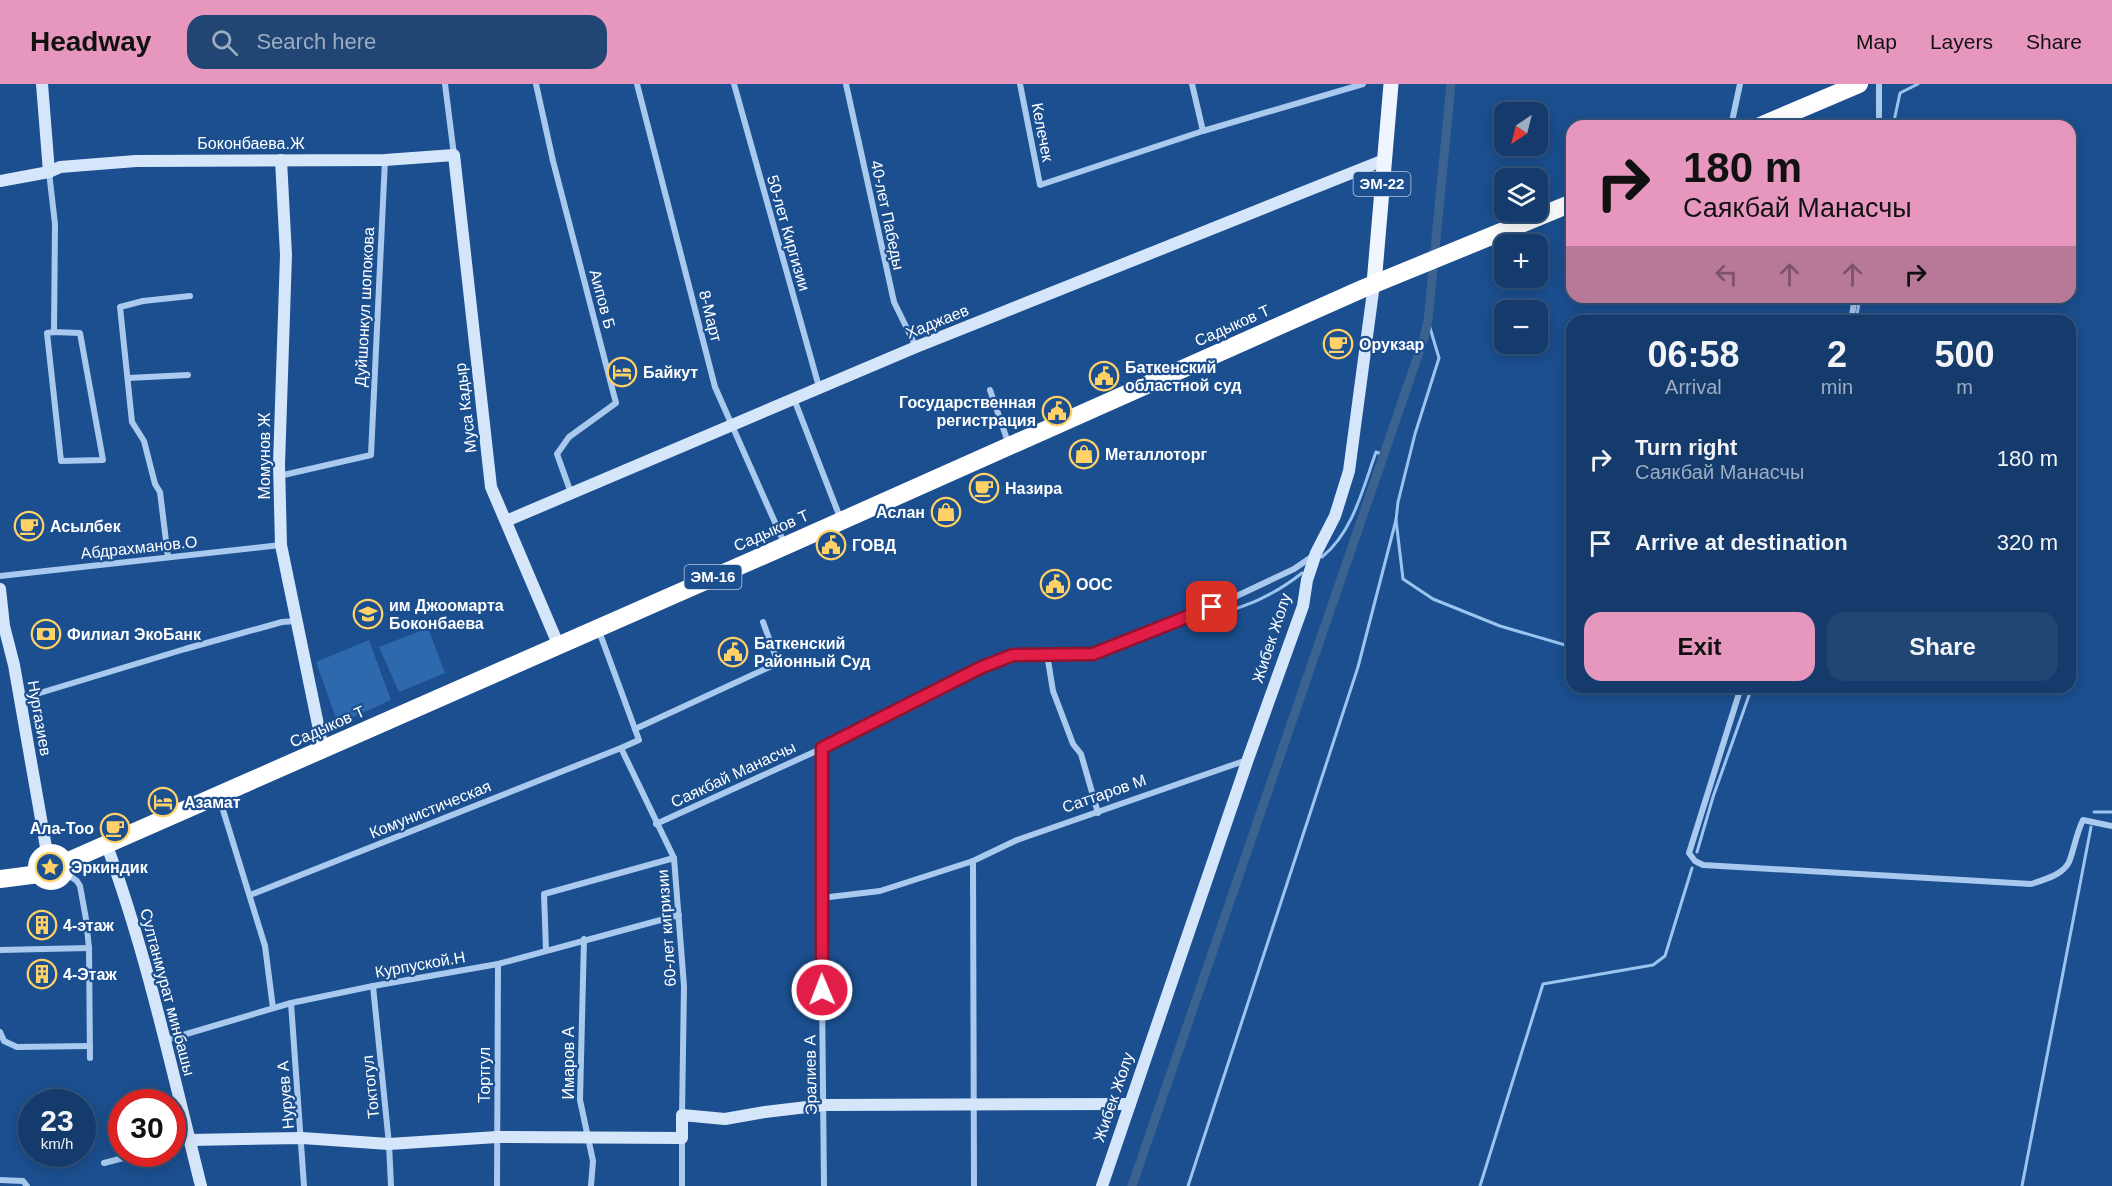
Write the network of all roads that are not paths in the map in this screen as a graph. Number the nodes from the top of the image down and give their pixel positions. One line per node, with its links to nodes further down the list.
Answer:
1 (42, 84): 23 (street)
2 (445, 84): 19 (street)
3 (536, 84): 38 (street, Аипов Б)
4 (637, 84): 35 (street, 8-Март)
5 (734, 84): 32 (street, 50-лет Киргизии)
6 (846, 84): 29 (street, 40-лет Пабеды)
7 (1020, 84): 18 (street, Келечек)
8 (1192, 84): 18 (street)
9 (1363, 84): 14 (street)
10 (1391, 84): 22 (main road, Жибек Жолу / ЭМ-22)
11 (1740, 84): 15 (street)
12 (1859, 84): 16 (highway)
13 (1880, 84): 17 (street)
14 (1343, 87): 18 (street)
15 (1732, 120)
16 (1774, 120)
17 (1879, 120)
18 (1203, 131)
19 (454, 155): 21 (street, Боконбаева.Ж); 40 (street, Муса Кадыр)
20 (281, 160): 21 (street, Боконбаева.Ж); 23 (street, Боконбаева.Ж); 37 (street, Момунов Ж)
21 (385, 160): 37 (street, Дуйшонкул шопокова)
22 (1384, 160): 26 (main road, Жибек Жолу / ЭМ-22); 29 (street, Хаджаев)
23 (49, 172): 24 (street, Боконбаева.Ж); 28 (street)
24 (0, 181)
25 (1566, 205): 26 (highway, ЭМ-16)
26 (1368, 286): 36 (highway, Садыков Т / ЭМ-16); 43 (street, Жибек Жолу)
27 (190, 296): 31 (street)
28 (54, 332): 28 (street)
29 (916, 347): 32 (street, Хаджаев)
30 (188, 375): 31 (street)
31 (128, 378): 44 (street)
32 (820, 388): 34 (street, Хаджаев)
33 (990, 390): 36 (street)
34 (794, 399): 35 (street, Хаджаев); 39 (street)
35 (732, 425): 38 (street, Хаджаев); 42 (street, 8-Март)
36 (1009, 445): 39 (highway, Садыков Т / ЭМ-16)
37 (279, 476): 41 (street, Момунов Ж)
38 (571, 493): 40 (street, Хаджаев)
39 (841, 520): 42 (highway, Садыков Т / ЭМ-16)
40 (506, 521): 50 (street, Муса Кадыр)
41 (281, 545): 44 (street, Абдрахманов.О); 47 (street, Момунов Ж)
42 (785, 546): 49 (highway, Садыков Т / ЭМ-16)
43 (1316, 554): 51 (street, Саякбай Манасчы); 60 (street, Жибек Жолу)
44 (168, 557): 45 (street, Абдрахманов.О)
45 (0, 576)
46 (0, 589): 53 (street, Нургазиев)
47 (296, 621): 55 (street); 59 (street, Момунов Ж)
48 (763, 622): 56 (street)
49 (598, 627): 50 (highway, Садыков Т / ЭМ-16); 56 (street)
50 (558, 644): 59 (highway, Садыков Т / ЭМ-16)
51 (1047, 654): 58 (street, Саякбай Манасчы); 62 (street)
52 (0, 662): 53 (street)
53 (14, 665): 55 (street, Нургазиев)
54 (1739, 693): 64 (street)
55 (20, 699): 66 (street, Нургазиев)
56 (635, 729): 57 (street)
57 (621, 748): 63 (street, 60-лет кигризии); 72 (street, Комунистическая)
58 (822, 748): 63 (street, Саякбай Манасчы); 73 (street, Эралиев А)
59 (324, 749): 61 (highway, Садыков Т / ЭМ-16)
60 (1248, 759): 62 (street, Саттаров М); 88 (street, Жибек Жолу)
61 (219, 795): 65 (highway, Садыков Т / ЭМ-16); 72 (street)
62 (1098, 813): 68 (street, Саттаров М)
63 (656, 824): 67 (street, 60-лет кигризии)
64 (2112, 826)
65 (106, 843): 69 (highway, Садыков Т / ЭМ-16); 84 (street, Султанмурат минбашы)
66 (47, 854): 69 (highway); 70 (highway)
67 (674, 858): 74 (street, 60-лет кигризии); 78 (street)
68 (973, 861): 73 (street, Саттаров М); 87 (street)
69 (64, 867): 70 (highway, ЭМ-16); 76 (street)
70 (39, 874): 71 (highway, ЭМ-16)
71 (0, 879)
72 (250, 895): 82 (street)
73 (821, 898): 89 (street, Эралиев А)
74 (679, 915): 75 (street, Курпуской.Н); 90 (street, 60-лет кигризии)
75 (584, 939): 78 (street, Курпуской.Н); 92 (street, Имаров А)
76 (89, 948): 77 (street); 85 (street)
77 (0, 950)
78 (546, 950): 79 (street, Курпуской.Н)
79 (498, 964): 80 (street, Курпуской.Н); 91 (street, Тортгул)
80 (373, 986): 81 (street, Курпуской.Н); 97 (street, Токтогул)
81 (291, 1003): 82 (street, Курпуской.Н); 93 (street, Нуруев А)
82 (273, 1008): 84 (street, Курпуской.Н)
83 (0, 1032): 85 (street)
84 (166, 1041): 95 (street, Султанмурат минбашы)
85 (90, 1046): 86 (street)
86 (90, 1058)
87 (973, 1104): 88 (street); 89 (street); 109 (street)
88 (1130, 1104): 110 (street, Жибек Жолу)
89 (824, 1105): 90 (street); 108 (street, Эралиев А)
90 (682, 1115): 94 (street)
91 (497, 1137): 92 (street); 97 (street); 105 (street, Тортгул)
92 (587, 1137): 94 (street); 106 (street, Имаров А)
93 (302, 1138): 95 (street); 97 (street); 103 (street, Нуруев А)
94 (682, 1138): 107 (street)
95 (189, 1140): 96 (street); 102 (street, Султанмурат минбашы)
96 (186, 1141)
97 (389, 1144): 104 (street, Токтогул)
98 (108, 1162): 99 (street)
99 (104, 1163)
100 (0, 1180): 101 (street)
101 (27, 1186)
102 (201, 1186)
103 (304, 1186)
104 (391, 1186)
105 (497, 1186)
106 (591, 1186)
107 (682, 1186)
108 (824, 1186)
109 (974, 1186)
110 (1102, 1186)

